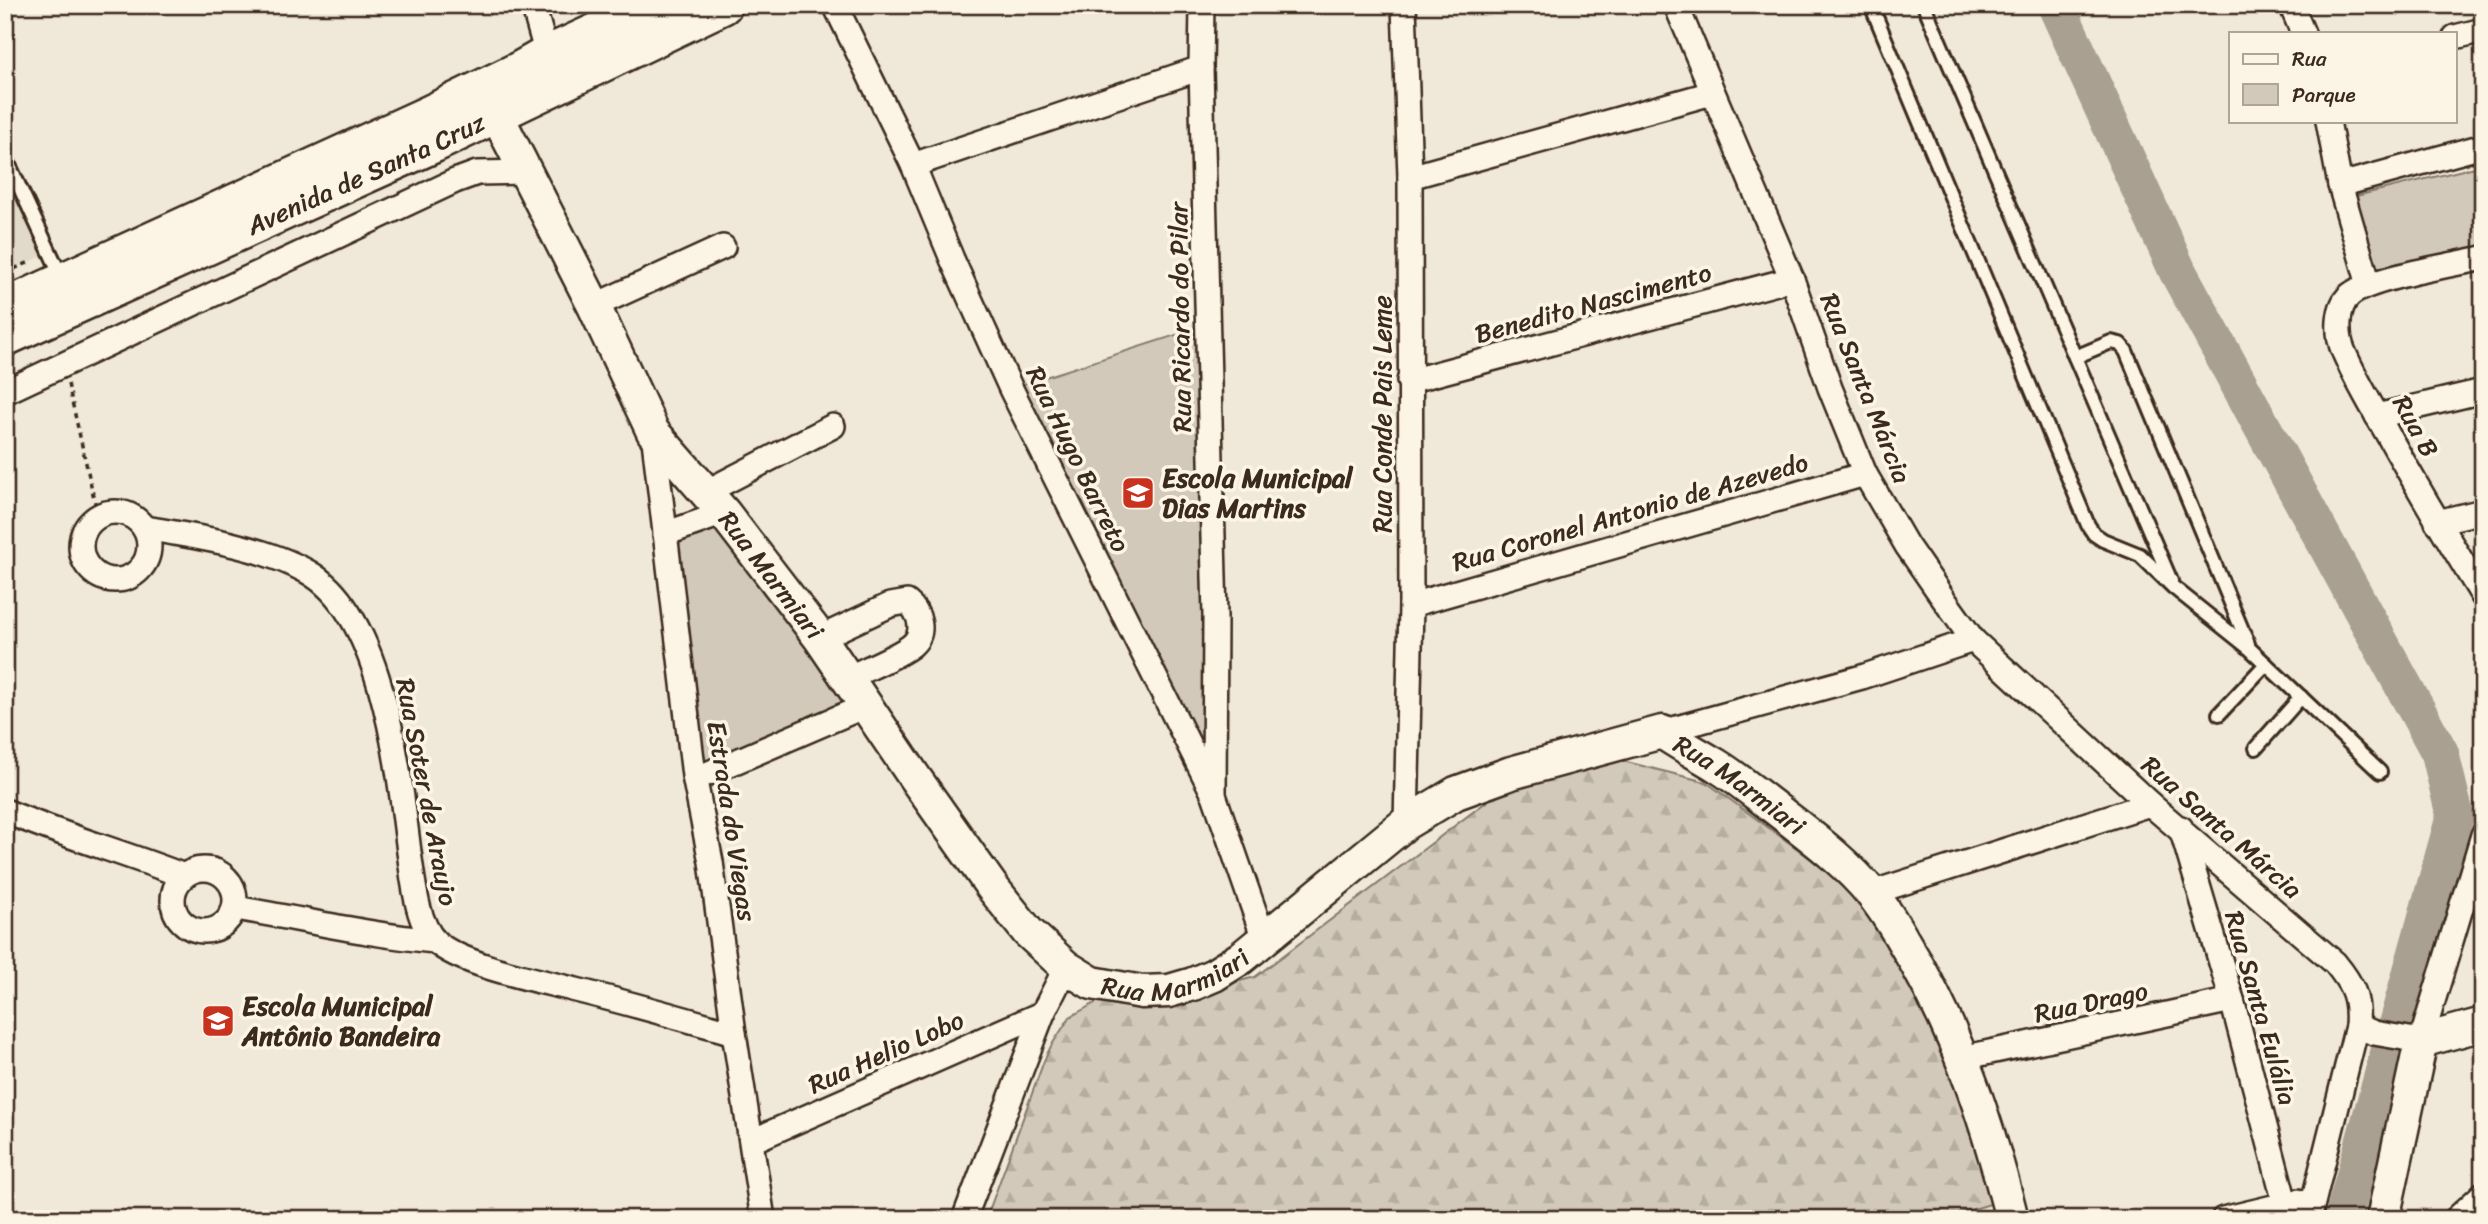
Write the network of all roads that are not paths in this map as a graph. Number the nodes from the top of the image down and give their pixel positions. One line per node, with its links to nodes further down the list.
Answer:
1 (533, 5): 14 (street)
2 (656, 5): 14 (main road, Avenida de Santa Cruz)
3 (723, 5): 17 (main road, Avenida de Santa Cruz)
4 (835, 5): 21 (street, Rua Hugo Barreto)
5 (1202, 5): 15 (street, Rua Ricardo do Pilar)
6 (1404, 5): 23 (street, Rua Conde Pais Leme)
7 (1676, 5): 16 (street, Rua Santa Márcia)
8 (1871, 5): 46 (lane)
9 (1924, 5): 33 (lane)
10 (2291, 5): 12 (street)
11 (2483, 30): 13 (street)
12 (2302, 32)
13 (2456, 37)
14 (547, 55): 17 (main road, Avenida de Santa Cruz)
15 (1201, 68): 21 (street); 61 (street, Rua Ricardo do Pilar)
16 (1712, 93): 23 (street); 27 (street, Rua Santa Márcia)
17 (489, 101): 22 (street, Rua Marmiari); 28 (main road, Avenida de Santa Cruz); 32 (main road, Avenida de Santa Cruz)
18 (2329, 122): 24 (street)
19 (2483, 146): 24 (street)
20 (5, 156): 28 (lane)
21 (913, 165): 61 (street, Rua Hugo Barreto)
22 (527, 172): 30 (street, Rua Marmiari); 36 (street)
23 (1410, 177): 34 (street, Rua Conde Pais Leme)
24 (2340, 185): 29 (street)
25 (723, 247): 30 (street)
26 (2483, 258): 29 (street)
27 (1792, 279): 34 (street, Benedito Nascimento); 40 (street, Rua Santa Márcia)
28 (64, 282): 31 (main road, Avenida de Santa Cruz)
29 (2369, 285): 37 (street, Rua B)
30 (594, 306): 39 (street, Rua Marmiari)
31 (5, 308)
32 (5, 337)
33 (2075, 357): 46 (lane); 51 (lane)
34 (1409, 381): 48 (street, Rua Conde Pais Leme)
35 (2483, 391): 37 (street)
36 (5, 392)
37 (2378, 416): 43 (street, Rua B)
38 (833, 426): 41 (street)
39 (653, 432): 41 (street, Rua Marmiari); 45 (street, Estrada do Viegas)
40 (1865, 474): 48 (street, Rua Coronel Antonio de Azevedo); 50 (street, Rua Santa Márcia)
41 (715, 502): 45 (street); 49 (street, Rua Marmiari)
42 (2483, 510): 43 (street)
43 (2437, 522): 47 (street, Rua B)
44 (145, 528): 44 (street); 71 (street, Rua Soter de Araujo)
45 (665, 534): 60 (street, Estrada do Viegas)
46 (2173, 587): 51 (lane)
47 (2483, 596)
48 (1411, 605): 64 (street, Rua Conde Pais Leme)
49 (820, 638): 53 (street, Rua Marmiari); 53 (street)
50 (1973, 640): 57 (street); 62 (street, Rua Santa Márcia)
51 (2249, 648): 52 (lane)
52 (2266, 664): 54 (lane); 56 (lane)
53 (847, 678): 55 (street, Rua Marmiari)
54 (2301, 697): 58 (lane); 59 (lane)
55 (865, 706): 60 (street); 72 (street, Rua Marmiari)
56 (2219, 714)
57 (1662, 732): 64 (street, Rua Marmiari); 68 (street, Rua Marmiari)
58 (2256, 748)
59 (2380, 772)
60 (695, 779): 77 (street, Estrada do Viegas)
61 (1214, 795): 70 (street, Rua Hugo Barreto)
62 (2150, 804): 65 (street, Rua Santa Márcia); 68 (street)
63 (5, 811): 67 (street)
64 (1406, 823): 70 (street, Rua Marmiari)
65 (2181, 828): 73 (street, Rua Santa Eulália); 76 (street, Rua Santa Márcia)
66 (2483, 835): 78 (street)
67 (184, 876): 69 (street); 69 (street)
68 (1871, 893): 79 (street, Rua Marmiari)
69 (235, 908): 71 (street)
70 (1265, 939): 72 (street, Rua Marmiari)
71 (435, 941): 77 (street, Rua Soter de Araujo)
72 (1066, 967): 74 (street)
73 (2232, 1000): 79 (street, Rua Drago); 82 (street, Rua Santa Eulália)
74 (1044, 1013): 80 (street, Rua Helio Lobo); 85 (street)
75 (2483, 1024): 78 (street)
76 (2365, 1029): 78 (street); 83 (street, Rua Santa Márcia)
77 (734, 1033): 80 (street, Estrada do Viegas)
78 (2418, 1041): 88 (street)
79 (1962, 1058): 86 (street, Rua Marmiari)
80 (752, 1141): 84 (street, Estrada do Viegas)
81 (2483, 1194): 89 (street)
82 (2286, 1203): 83 (street); 87 (street)
83 (2312, 1208)
84 (763, 1219)
85 (964, 1219)
86 (2012, 1219)
87 (2223, 1219)
88 (2383, 1219)
89 (2456, 1219)

